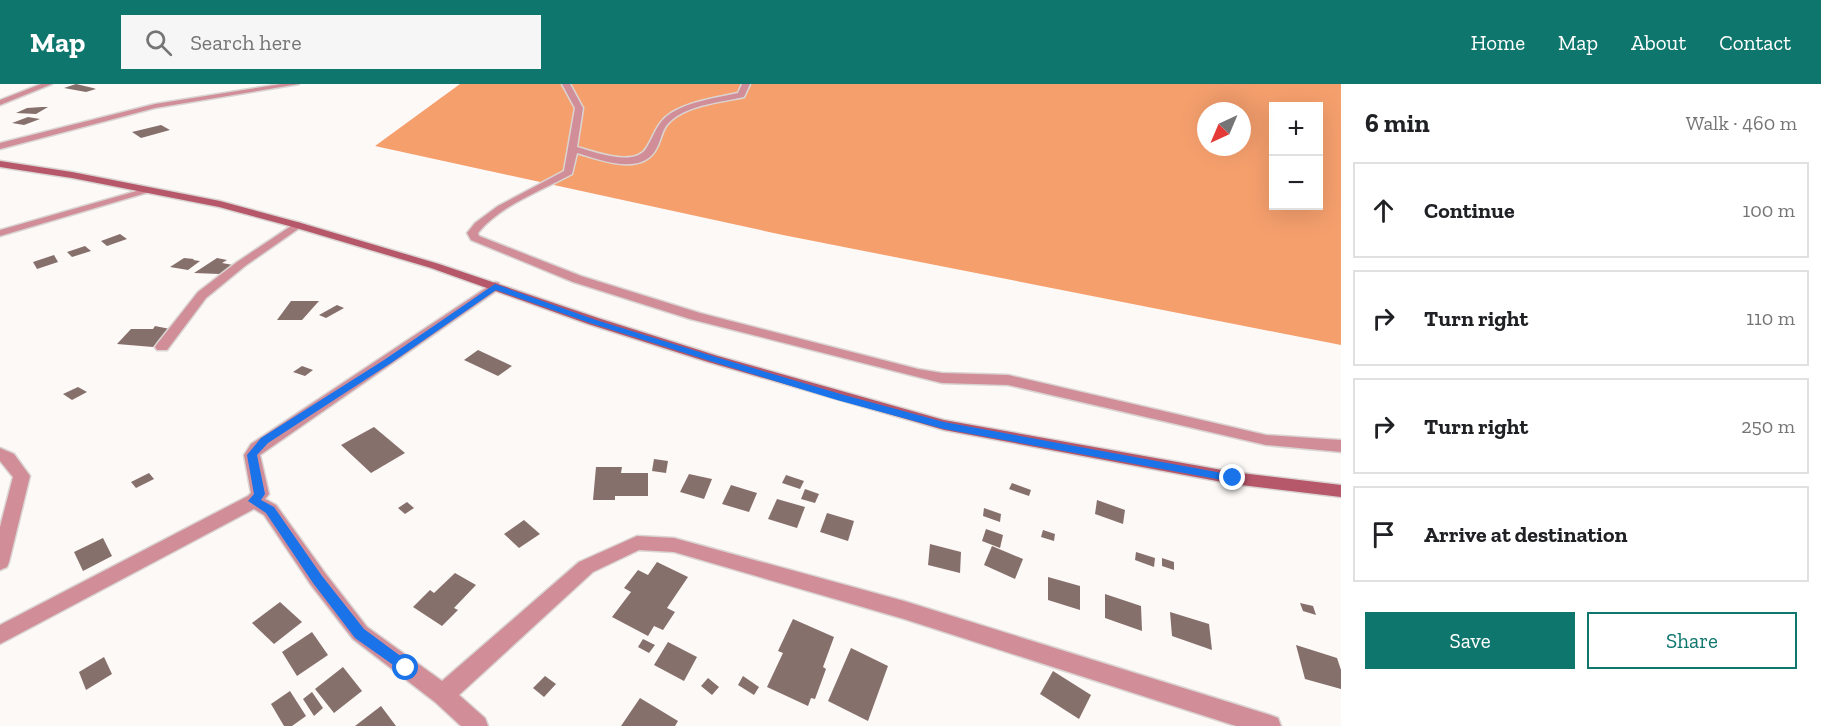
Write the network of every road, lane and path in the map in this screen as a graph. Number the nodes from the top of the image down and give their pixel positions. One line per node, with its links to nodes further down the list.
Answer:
1 (48, 84): 5 (street)
2 (295, 84): 6 (street)
3 (566, 84): 7 (street)
4 (746, 84): 7 (street)
5 (3, 101)
6 (0, 146)
7 (573, 149): 14 (street)
8 (0, 164): 9 (main road)
9 (151, 190): 10 (main road); 11 (street)
10 (297, 225): 12 (main road); 13 (street)
11 (0, 233)
12 (495, 286): 16 (main road); 17 (street)
13 (162, 347)
14 (1341, 446)
15 (0, 454): 18 (street)
16 (1341, 491)
17 (254, 501): 19 (street); 20 (street)
18 (0, 562)
19 (0, 635)
20 (444, 695): 21 (street); 22 (street)
21 (477, 726)
22 (1270, 726)

